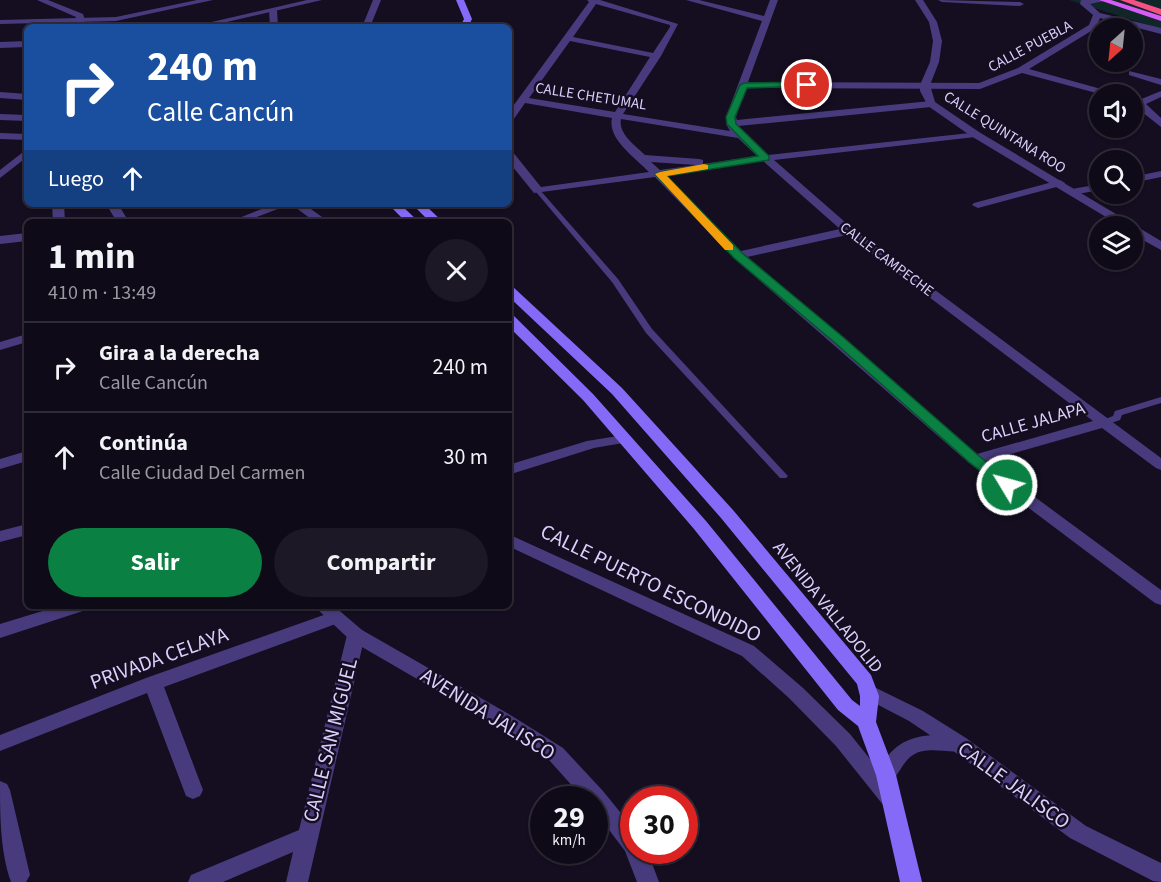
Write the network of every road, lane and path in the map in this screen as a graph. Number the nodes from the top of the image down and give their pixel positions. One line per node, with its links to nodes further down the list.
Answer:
1 (41, 0): 21 (street)
2 (209, 0): 21 (street)
3 (318, 0): 15 (street)
4 (376, 0): 24 (street)
5 (460, 0): 25 (main road)
6 (593, 0): 27 (street, CALLE CHETUMAL); 30 (street)
7 (690, 0): 19 (street)
8 (774, 0): 19 (street)
9 (919, 0): 35 (street, CALLE QUINTANA ROO)
10 (942, 0): 14 (street)
11 (1104, 0): 13 (street, CALLE PUEBLA); 16 (main road)
12 (1125, 0): 18 (highway)
13 (1081, 1): 17 (street, CALLE PUEBLA)
14 (1020, 4)
15 (273, 10): 22 (street); 23 (street)
16 (1142, 13): 18 (highway)
17 (1097, 15): 26 (street); 31 (street, CALLE PUEBLA)
18 (1161, 16)
19 (768, 20): 34 (street)
20 (0, 22): 21 (street)
21 (79, 24)
22 (208, 24)
23 (274, 24)
24 (367, 24)
25 (466, 24)
26 (1161, 31)
27 (567, 38): 30 (street); 40 (street, CALLE CHETUMAL)
28 (24, 44): 29 (street)
29 (0, 45)
30 (657, 56): 45 (street)
31 (1021, 70): 35 (street, CALLE PUEBLA); 36 (street)
32 (1132, 73): 33 (street)
33 (1161, 82)
34 (744, 85): 35 (street, CALLE PUEBLA); 48 (street)
35 (925, 85): 42 (street, CALLE QUINTANA ROO)
36 (1089, 89)
37 (1161, 94): 41 (street)
38 (0, 95): 39 (street)
39 (24, 97)
40 (522, 100): 44 (street); 45 (street, CALLE CHETUMAL)
41 (1143, 100)
42 (932, 104): 48 (street); 50 (street, CALLE QUINTANA ROO)
43 (1143, 108): 49 (street)
44 (512, 115)
45 (617, 116): 52 (street, CALLE CHETUMAL); 56 (street)
46 (0, 117): 47 (street)
47 (24, 118)
48 (731, 124): 52 (street, CALLE CAMPECHE)
49 (1161, 124)
50 (975, 134): 57 (street); 63 (street, CALLE QUINTANA ROO)
51 (0, 136): 53 (street)
52 (741, 136): 57 (street, CALLE CAMPECHE)
53 (24, 137)
54 (24, 155): 61 (street)
55 (512, 158): 65 (street)
56 (643, 158): 58 (street); 59 (street)
57 (765, 158): 58 (street); 77 (street, CALLE CAMPECHE)
58 (729, 163): 59 (street)
59 (660, 174): 65 (street); 82 (street)
60 (1161, 174): 62 (street)
61 (0, 175)
62 (1143, 178)
63 (1060, 183): 66 (street, CALLE QUINTANA ROO); 67 (street)
64 (1089, 189): 66 (street)
65 (538, 191): 97 (lane)
66 (1072, 192): 72 (street, CALLE QUINTANA ROO)
67 (978, 205)
68 (277, 207): 73 (street)
69 (301, 207): 74 (street)
70 (397, 207): 75 (main road)
71 (421, 207): 76 (main road)
72 (1112, 216)
73 (245, 219)
74 (319, 219)
75 (409, 219)
76 (434, 219)
77 (849, 231): 82 (street); 88 (street, CALLE CAMPECHE)
78 (1143, 235): 81 (street)
79 (24, 237): 80 (street)
80 (0, 240)
81 (1161, 246)
82 (738, 255): 93 (street)
83 (512, 293): 107 (main road, AVENIDA VALLADOLID)
84 (512, 322): 89 (main road)
85 (24, 340): 86 (street)
86 (0, 346)
87 (1161, 400): 88 (lane)
88 (1103, 423): 90 (street, CALLE CAMPECHE); 93 (street, CALLE JALAPA)
89 (624, 439): 96 (street); 108 (main road)
90 (1142, 452): 91 (street, CALLE CAMPECHE); 95 (street)
91 (1161, 455)
92 (24, 457): 94 (street)
93 (974, 459): 101 (street)
94 (0, 464)
95 (1161, 465)
96 (512, 469)
97 (783, 476)
98 (24, 530): 99 (street)
99 (0, 537)
100 (512, 541): 114 (street, CALLE PUERTO ESCONDIDO)
101 (1161, 599)
102 (70, 609): 104 (street)
103 (329, 612): 105 (street, AVENIDA JALISCO); 106 (street, PRIVADA CELAYA)
104 (0, 631)
105 (356, 635): 115 (street, AVENIDA JALISCO); 116 (street, CALLE SAN MIGUEL)
106 (153, 683): 109 (street, PRIVADA CELAYA); 113 (street)
107 (870, 692): 108 (main road, AVENIDA VALLADOLID); 110 (street, CALLE JALISCO)
108 (866, 722): 111 (main road)
109 (0, 743)
110 (959, 744): 111 (street); 118 (street, CALLE JALISCO)
111 (886, 776): 114 (main road)
112 (0, 790): 119 (street)
113 (193, 790)
114 (892, 802): 123 (main road)
115 (620, 827)
116 (307, 836): 120 (street, CALLE SAN MIGUEL); 121 (street)
117 (641, 864): 122 (street)
118 (1161, 874)
119 (19, 875)
120 (200, 882)
121 (297, 882)
122 (648, 882)
123 (911, 882)

